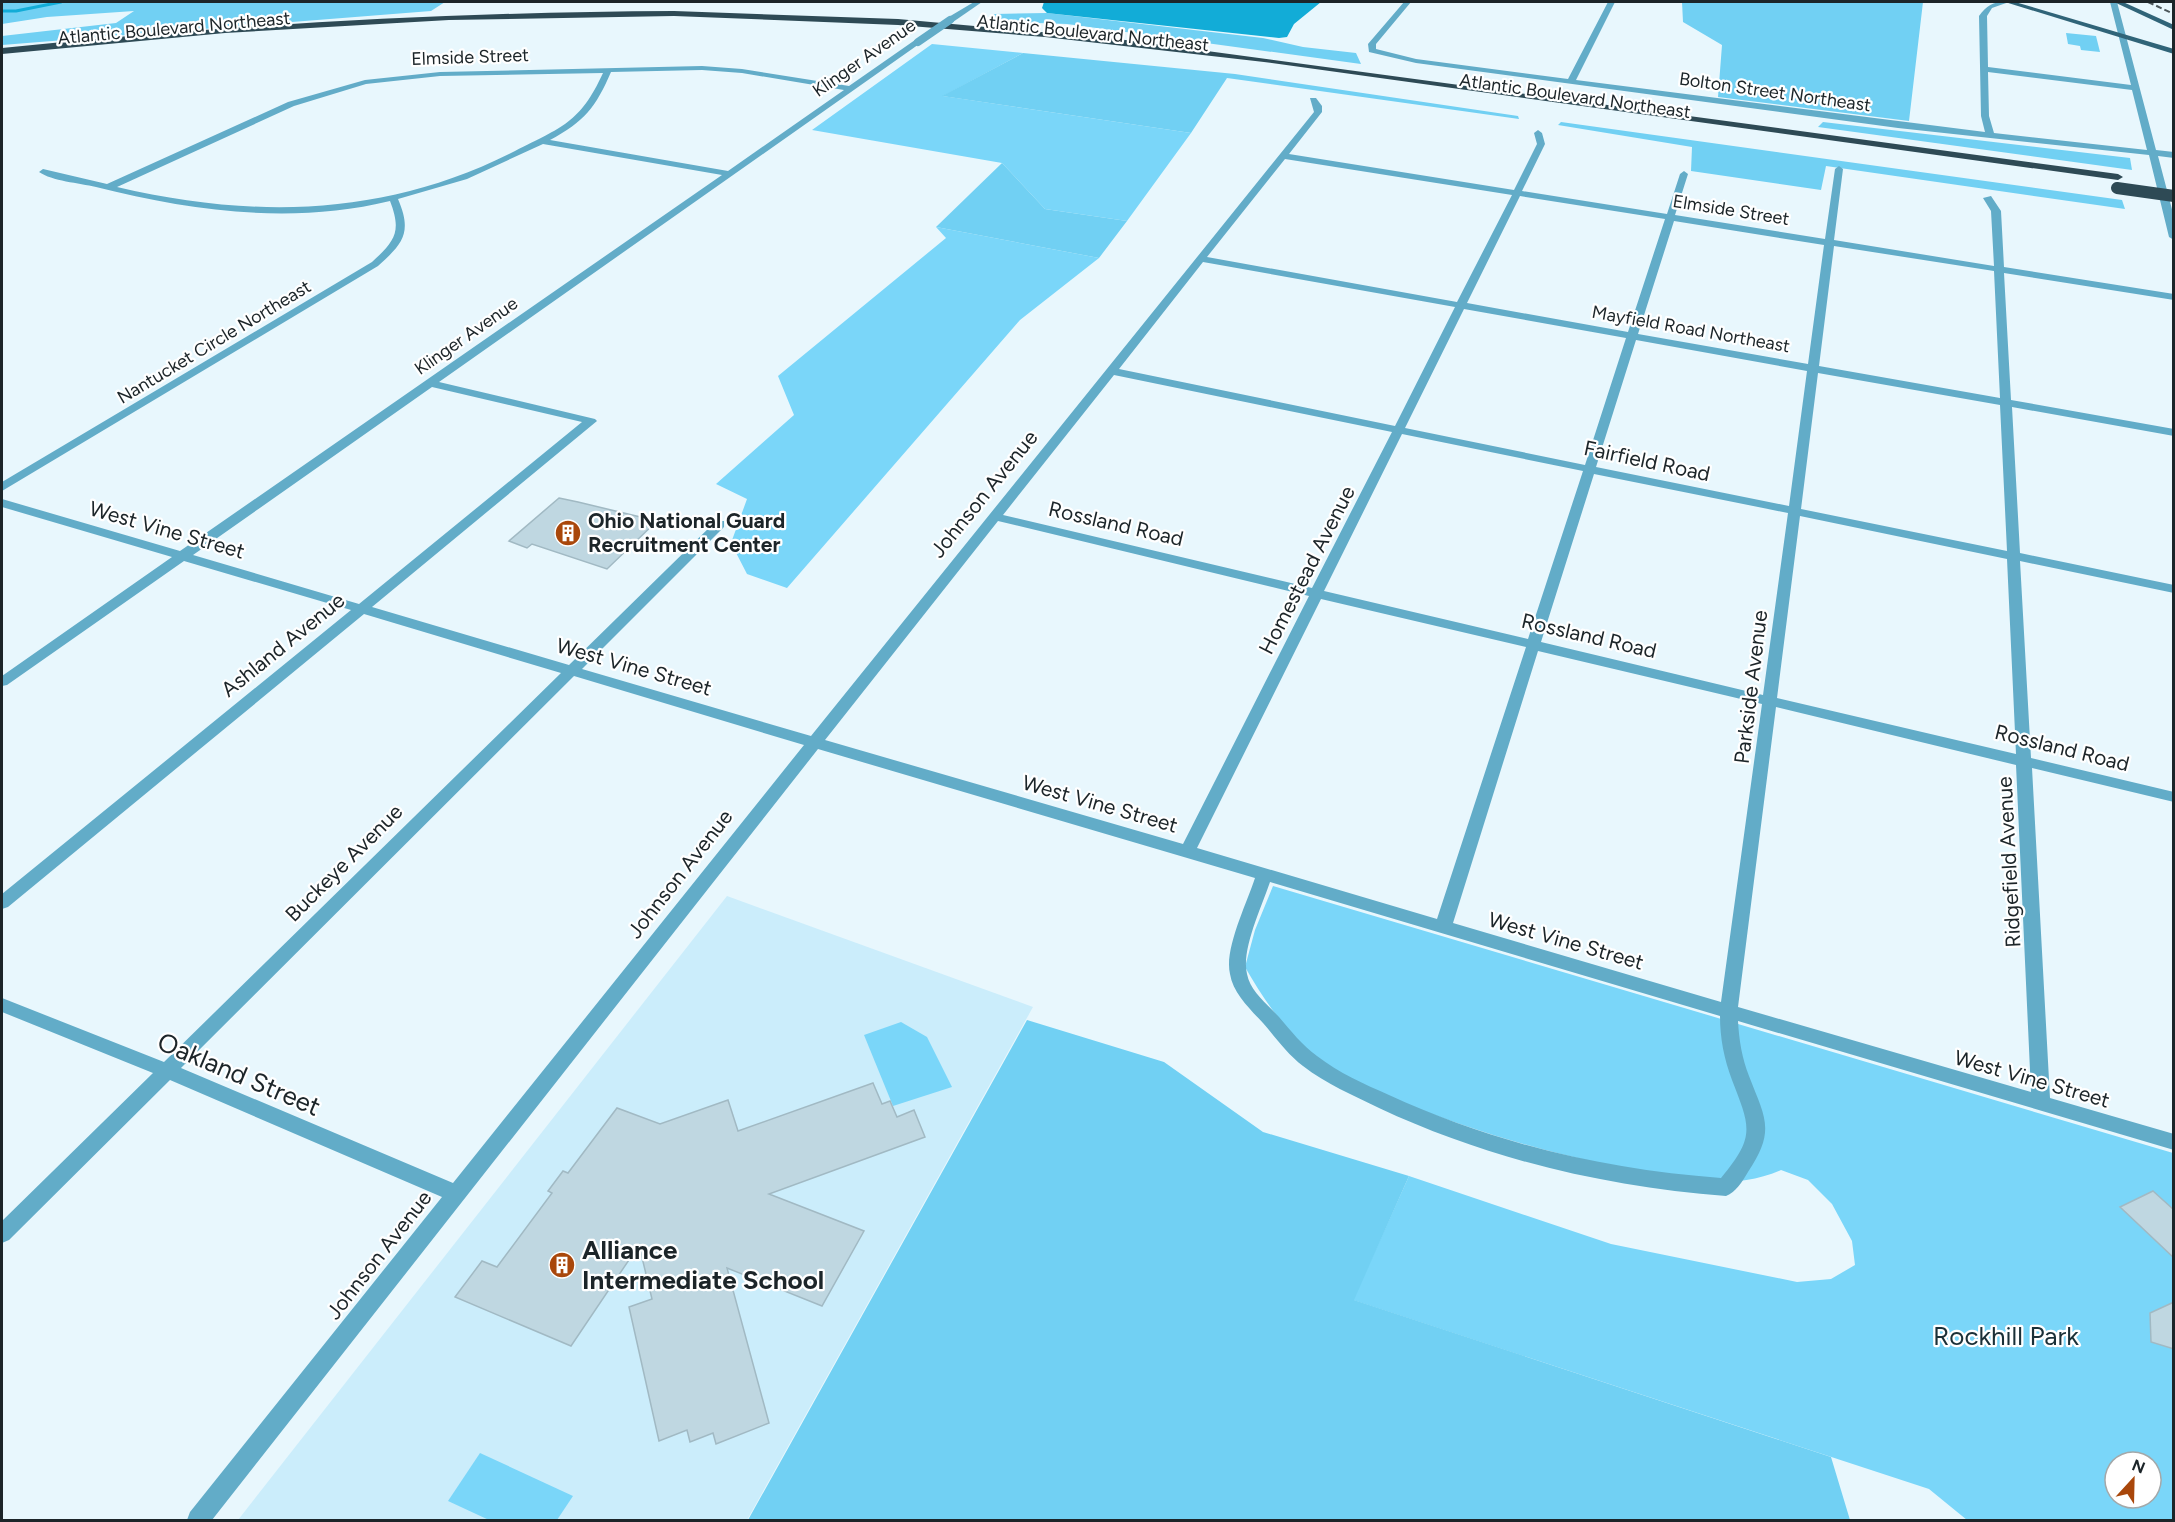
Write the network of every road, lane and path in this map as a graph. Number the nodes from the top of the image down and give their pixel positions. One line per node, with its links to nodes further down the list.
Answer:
1 (978, 2): 15 (street, Klinger Avenue, bridge)
2 (1407, 2): 13 (street, Bolton Street Northeast)
3 (1612, 2): 13 (street)
4 (2007, 2): 7 (main road); 12 (street)
5 (2116, 2): 6 (main road); 7 (street)
6 (2174, 28)
7 (2123, 37): 9 (main road); 14 (street)
8 (2, 51): 30 (highway, Atlantic Boulevard Northeast)
9 (2174, 52)
10 (2, 60): 23 (highway, Atlantic Boulevard Northeast)
11 (608, 69): 15 (street, Elmside Street); 19 (street); 32 (street, Elmside Street)
12 (1984, 69): 14 (street); 18 (street)
13 (1571, 81): 18 (street, Bolton Street Northeast)
14 (2136, 88): 20 (street)
15 (852, 89): 28 (street, Klinger Avenue)
16 (1313, 100): 22 (street, Johnson Avenue)
17 (1538, 133): 33 (street, Homestead Avenue)
18 (1990, 135): 20 (street, Bolton Street Northeast)
19 (543, 141): 28 (street); 35 (street)
20 (2153, 152): 21 (street, Bolton Street Northeast); 38 (street)
21 (2174, 155)
22 (1283, 156): 33 (street, Elmside Street); 40 (street, Johnson Avenue)
23 (1926, 162)
24 (1937, 164): 25 (highway)
25 (1960, 167)
26 (1839, 169): 39 (street, Parkside Avenue)
27 (43, 172): 32 (street)
28 (731, 174): 47 (street, Klinger Avenue)
29 (1684, 174): 37 (street)
30 (2113, 184): 31 (highway, Atlantic Boulevard Northeast); 34 (highway, Atlantic Boulevard Northeast, bridge)
31 (2174, 184)
32 (109, 187): 35 (street)
33 (1517, 193): 37 (street, Elmside Street); 43 (street, Homestead Avenue)
34 (2174, 196)
35 (393, 198): 52 (street, Nantucket Circle Northeast)
36 (1988, 198): 41 (street, Ridgefield Avenue)
37 (1668, 217): 39 (street, Elmside Street); 44 (street)
38 (2173, 233)
39 (1829, 243): 41 (street, Elmside Street); 45 (street, Parkside Avenue)
40 (1202, 258): 43 (street, Mayfield Road Northeast); 46 (street, Johnson Avenue)
41 (1999, 270): 42 (street, Elmside Street); 48 (street, Ridgefield Avenue)
42 (2174, 297)
43 (1460, 304): 44 (street, Mayfield Road Northeast); 49 (street, Homestead Avenue)
44 (1632, 335): 45 (street, Mayfield Road Northeast); 51 (street)
45 (1813, 368): 48 (street, Mayfield Road Northeast); 54 (street, Parkside Avenue)
46 (1112, 371): 49 (street, Fairfield Road); 55 (street, Johnson Avenue)
47 (430, 383): 57 (street, Klinger Avenue); 61 (street, Ashland Avenue)
48 (2007, 403): 50 (street, Mayfield Road Northeast); 58 (street, Ridgefield Avenue)
49 (1399, 430): 51 (street, Fairfield Road); 60 (street, Homestead Avenue)
50 (2174, 433)
51 (1590, 469): 54 (street, Fairfield Road); 62 (street)
52 (2, 487)
53 (8, 505): 57 (street, West Vine Street)
54 (1795, 511): 58 (street, Fairfield Road); 65 (street, Parkside Avenue)
55 (995, 517): 60 (street, Rossland Road); 66 (street, Johnson Avenue)
56 (720, 524): 63 (street, Buckeye Avenue)
57 (182, 556): 61 (street, West Vine Street); 64 (street, Klinger Avenue)
58 (2015, 558): 59 (street, Fairfield Road); 67 (street, Ridgefield Avenue)
59 (2174, 589)
60 (1317, 594): 62 (street, Rossland Road); 69 (street, Homestead Avenue)
61 (360, 609): 63 (street, West Vine Street); 71 (street, Ashland Avenue)
62 (1535, 644): 65 (street, Rossland Road); 72 (street)
63 (570, 670): 66 (street, West Vine Street); 75 (street, Buckeye Avenue)
64 (2, 682)
65 (1770, 700): 67 (street, Rossland Road); 74 (street, Parkside Avenue)
66 (814, 742): 69 (street, West Vine Street); 78 (street, Johnson Avenue)
67 (2025, 761): 68 (street, Rossland Road); 76 (street, Ridgefield Avenue)
68 (2174, 797)
69 (1187, 852): 70 (street, West Vine Street)
70 (1264, 874): 72 (street, West Vine Street); 74 (street, Parkside Avenue)
71 (2, 903)
72 (1443, 927): 74 (street, West Vine Street)
73 (2, 1005): 75 (street, Oakland Street)
74 (1729, 1011): 76 (street, West Vine Street)
75 (166, 1071): 78 (street, Oakland Street); 79 (street, Buckeye Avenue)
76 (2042, 1103): 77 (street, West Vine Street)
77 (2174, 1142)
78 (456, 1194): 80 (street, Johnson Avenue)
79 (2, 1234)
80 (198, 1521)

